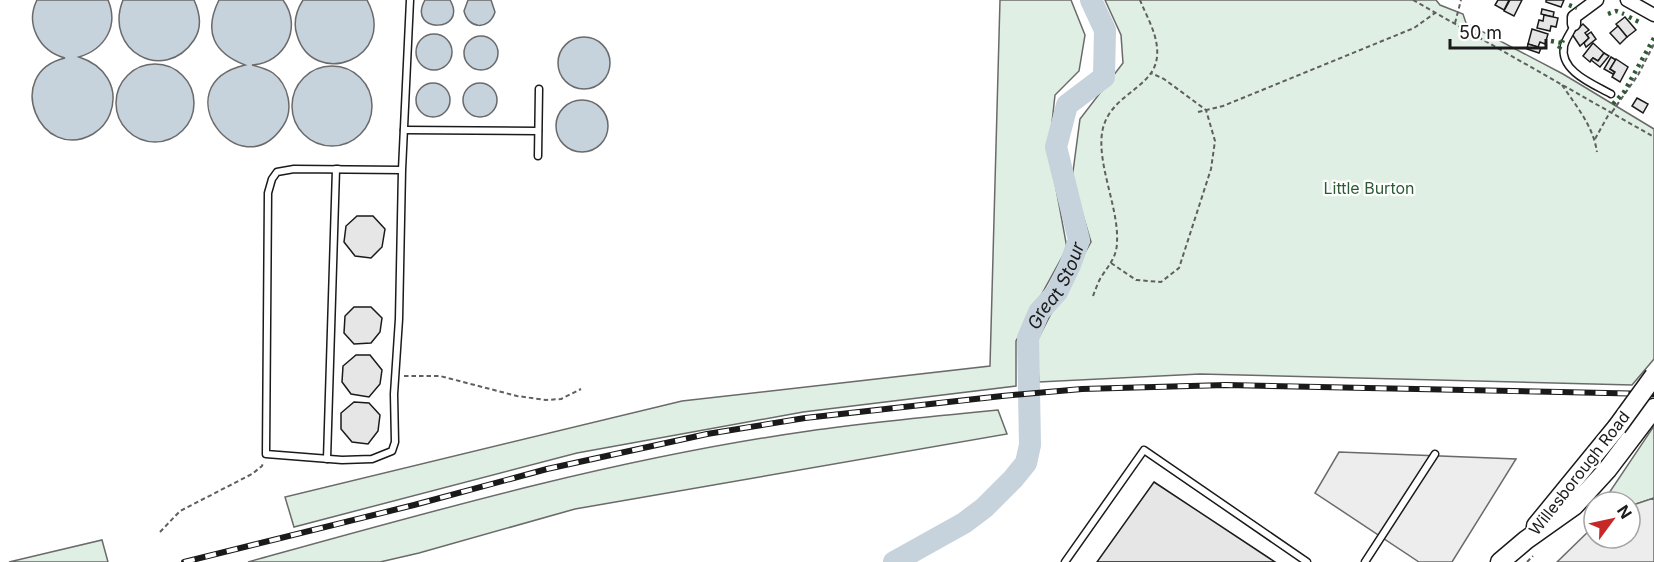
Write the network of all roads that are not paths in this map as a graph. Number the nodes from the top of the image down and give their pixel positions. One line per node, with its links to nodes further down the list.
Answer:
1 (410, 0): 8 (lane)
2 (1597, 0): 5 (street)
3 (1627, 0): 4 (street)
4 (1654, 15)
5 (1574, 24): 7 (lane)
6 (539, 89): 9 (lane)
7 (1611, 94)
8 (404, 130): 9 (lane); 12 (lane)
9 (538, 131): 10 (lane)
10 (538, 156)
11 (336, 169): 12 (lane); 16 (lane); 16 (lane)
12 (402, 170): 16 (lane)
13 (1654, 376): 17 (main road, Willesborough Road, bridge)
14 (1654, 408): 17 (main road, Willesborough Road)
15 (1435, 454): 20 (lane)
16 (327, 459)
17 (1526, 540): 21 (main road, Willesborough Road)
18 (1065, 562): 19 (lane)
19 (1307, 562)
20 (1365, 562)
21 (1500, 562)

